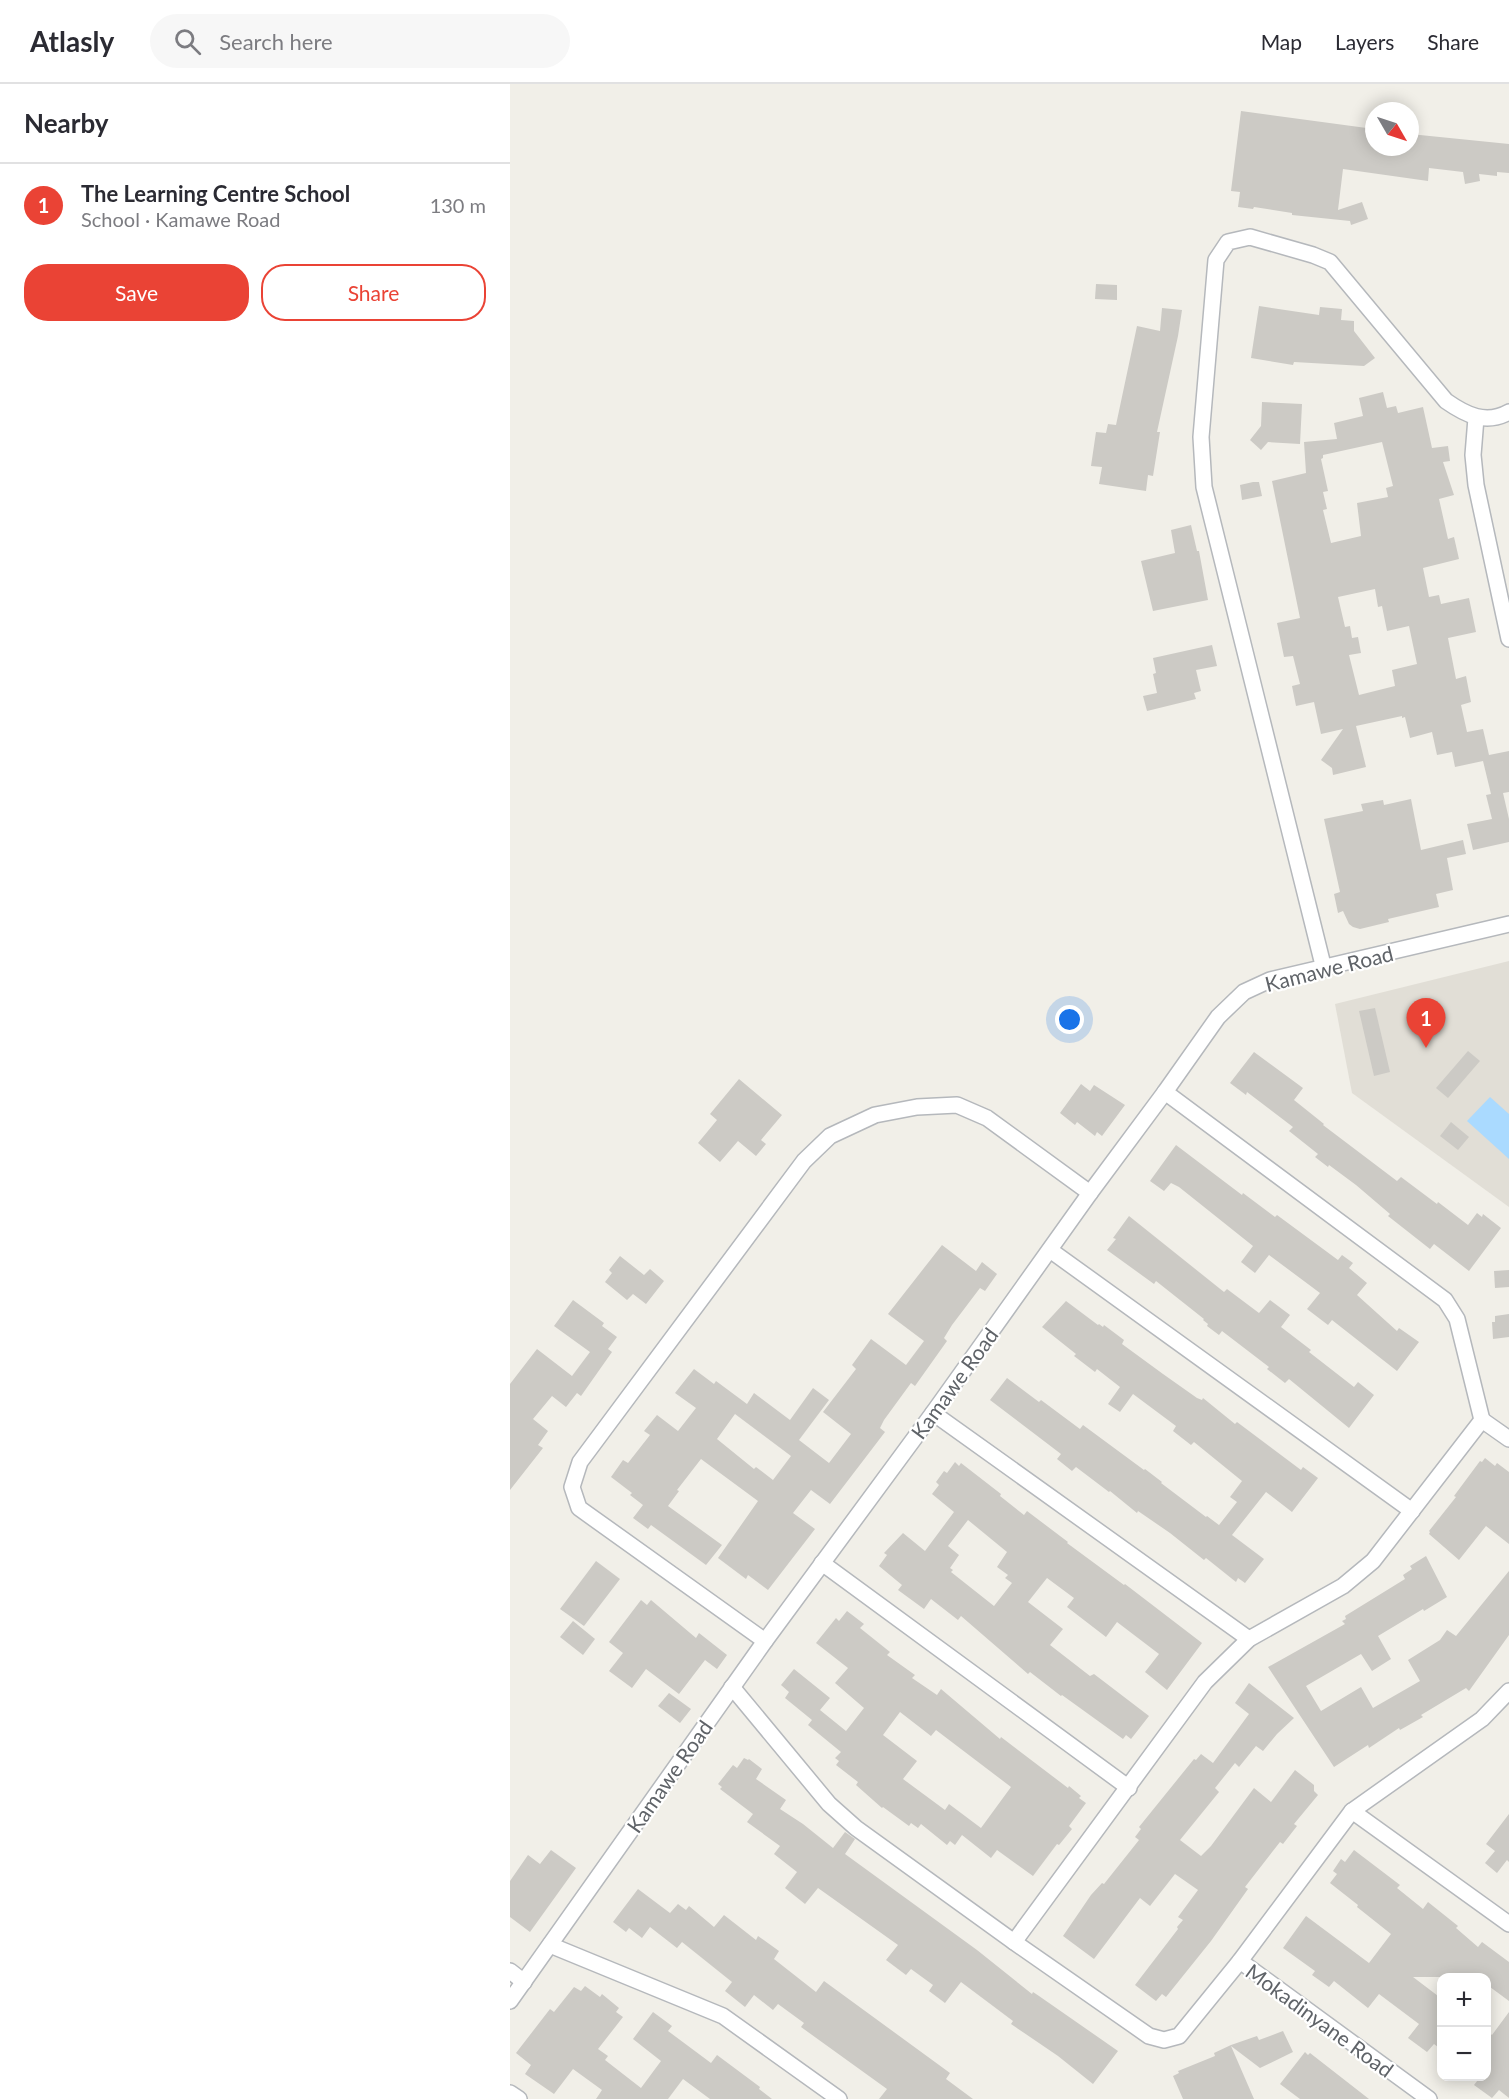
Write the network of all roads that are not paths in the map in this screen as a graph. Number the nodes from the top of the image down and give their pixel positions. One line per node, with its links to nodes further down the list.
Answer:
1 (1509, 412): 2 (street)
2 (1476, 418): 3 (street); 5 (street)
3 (1509, 639)
4 (1509, 924): 5 (street, Kamawe Road)
5 (1324, 969): 6 (street, Kamawe Road)
6 (1166, 1092): 7 (street, Kamawe Road); 10 (street)
7 (1090, 1193): 8 (street, Kamawe Road); 15 (street)
8 (1050, 1250): 9 (street, Kamawe Road); 12 (street)
9 (933, 1413): 13 (street, Kamawe Road); 14 (street)
10 (1482, 1420): 11 (street); 12 (street)
11 (1509, 1439)
12 (1412, 1512): 14 (street)
13 (822, 1563): 15 (street, Kamawe Road); 18 (street)
14 (1248, 1639): 18 (street)
15 (765, 1641): 16 (street, Kamawe Road)
16 (732, 1687): 21 (street); 22 (street, Kamawe Road)
17 (1509, 1690): 19 (street)
18 (1129, 1788): 21 (street)
19 (1352, 1811): 20 (street); 23 (street)
20 (1509, 1924)
21 (1014, 1942): 23 (street)
22 (549, 1945): 25 (street, Kamawe Road); 29 (street)
23 (1240, 1961): 30 (street, Mokadinyane Road)
24 (510, 1971): 25 (street)
25 (524, 1982): 26 (street, Kamawe Road)
26 (510, 2001)
27 (510, 2093): 28 (street)
28 (519, 2099)
29 (839, 2099)
30 (1429, 2099)

